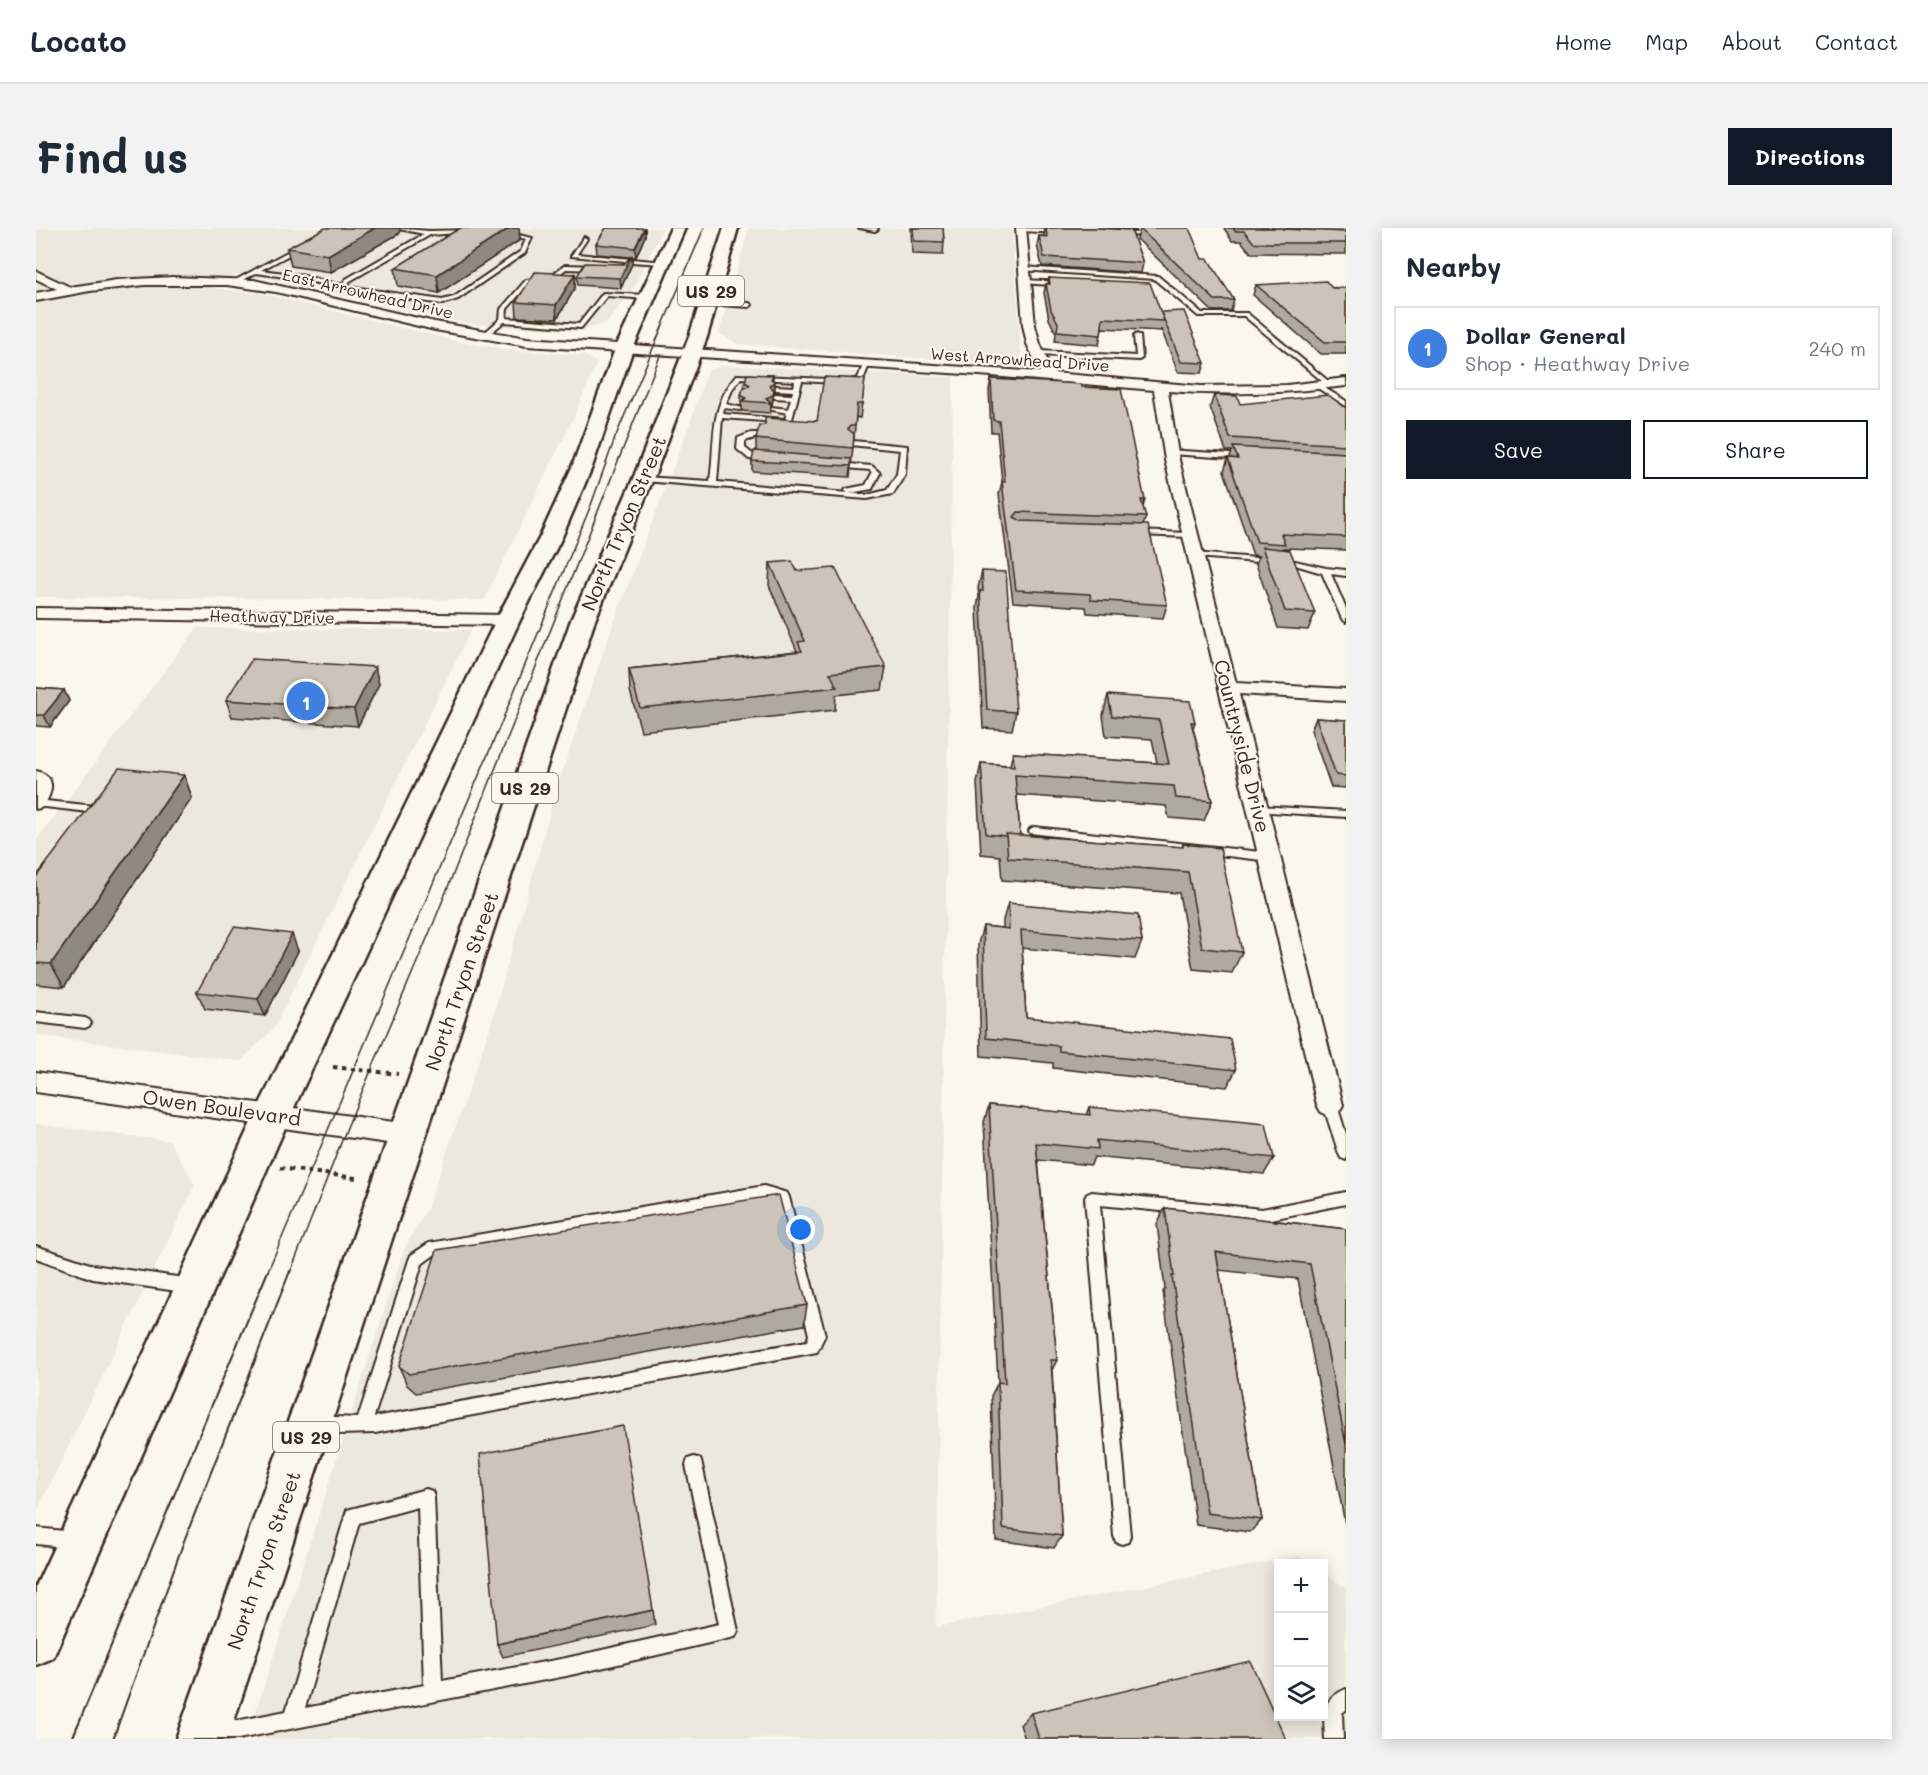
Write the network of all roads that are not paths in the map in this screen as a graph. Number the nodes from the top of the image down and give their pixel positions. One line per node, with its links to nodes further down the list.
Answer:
1 (397, 228): 12 (lane)
2 (678, 228): 17 (main road, US 29)
3 (731, 228): 31 (main road, North Tryon Street / US 29)
4 (862, 228): 7 (lane)
5 (1021, 228): 8 (lane); 18 (street)
6 (1140, 228): 13 (lane)
7 (875, 229)
8 (1053, 229): 11 (lane)
9 (476, 231): 12 (lane)
10 (492, 231): 24 (lane)
11 (1064, 231)
12 (429, 233): 24 (lane)
13 (1108, 234)
14 (584, 238): 16 (lane)
15 (304, 244): 19 (lane)
16 (629, 260): 17 (lane); 33 (lane)
17 (662, 262): 29 (main road, US 29)
18 (1023, 268): 22 (street); 26 (lane)
19 (255, 272): 21 (lane); 24 (lane)
20 (36, 274): 27 (street)
21 (235, 282): 27 (street, East Arrowhead Drive); 30 (street, East Arrowhead Drive)
22 (1024, 282): 23 (lane); 38 (street)
23 (1069, 284)
24 (342, 287): 30 (lane)
25 (1159, 289): 26 (lane)
26 (1170, 289): 46 (lane)
27 (69, 291): 28 (street, East Arrowhead Drive)
28 (36, 297)
29 (647, 297): 33 (lane); 36 (main road, US 29)
30 (317, 299): 34 (street, East Arrowhead Drive)
31 (707, 303): 32 (lane); 37 (main road, North Tryon Street / US 29)
32 (749, 305)
33 (503, 320): 34 (lane)
34 (484, 336): 36 (street, East Arrowhead Drive)
35 (1137, 336): 38 (lane)
36 (624, 348): 37 (street, East Arrowhead Drive); 75 (main road, US 29)
37 (692, 353): 39 (street, West Arrowhead Drive); 65 (main road, North Tryon Street / US 29)
38 (1039, 353): 40 (street)
39 (866, 365): 40 (street, West Arrowhead Drive); 41 (lane)
40 (1047, 376): 45 (street, West Arrowhead Drive)
41 (799, 380): 43 (lane); 48 (lane)
42 (1346, 382): 46 (street, West Arrowhead Drive)
43 (729, 385): 44 (lane); 49 (lane)
44 (746, 386)
45 (1160, 386): 46 (street, West Arrowhead Drive); 61 (street, Countryside Drive)
46 (1324, 386): 53 (lane)
47 (776, 388): 48 (lane)
48 (796, 389): 52 (lane)
49 (726, 394): 50 (lane); 54 (lane)
50 (735, 394)
51 (774, 396): 52 (lane)
52 (795, 397): 57 (lane)
53 (1346, 404)
54 (722, 406): 55 (lane); 58 (lane)
55 (740, 408)
56 (771, 409): 57 (lane)
57 (791, 411): 58 (lane)
58 (719, 416): 66 (lane)
59 (759, 435): 63 (lane)
60 (853, 443): 67 (lane)
61 (1170, 452): 62 (lane); 69 (street, Countryside Drive)
62 (1252, 457)
63 (775, 460)
64 (822, 464): 67 (lane)
65 (643, 479): 66 (lane); 89 (main road, North Tryon Street / US 29)
66 (713, 484): 67 (lane)
67 (835, 494)
68 (1121, 533): 69 (lane)
69 (1190, 535): 70 (street, Countryside Drive)
70 (1196, 555): 71 (lane); 76 (street, Countryside Drive)
71 (1326, 571): 72 (lane); 74 (lane)
72 (1346, 573)
73 (36, 613): 75 (street, Heathway Drive)
74 (1346, 619)
75 (508, 620): 88 (main road, US 29)
76 (1229, 688): 77 (street); 79 (street, Countryside Drive)
77 (1346, 694)
78 (37, 791): 81 (lane)
79 (1258, 809): 80 (lane); 83 (street, Countryside Drive)
80 (1346, 814)
81 (83, 827)
82 (1034, 831): 83 (lane)
83 (1270, 857): 87 (street, Countryside Drive)
84 (36, 1017): 85 (lane)
85 (85, 1023)
86 (36, 1082): 88 (street, Owen Boulevard)
87 (1330, 1105): 90 (lane)
88 (273, 1114): 89 (street, Owen Boulevard); 93 (main road, US 29)
89 (408, 1135): 94 (main road, North Tryon Street / US 29)
90 (1346, 1154)
91 (1346, 1198): 98 (lane)
92 (36, 1252): 93 (lane)
93 (195, 1287): 99 (main road, US 29)
94 (310, 1424): 95 (lane); 104 (main road, North Tryon Street / US 29)
95 (363, 1426): 95 (lane)
96 (694, 1466): 101 (lane)
97 (36, 1536): 99 (lane)
98 (1122, 1536)
99 (81, 1541): 100 (main road, US 29)
100 (36, 1641)
101 (433, 1692): 103 (lane); 103 (lane)
102 (1346, 1698): 105 (lane)
103 (293, 1718): 104 (lane)
104 (203, 1738)
105 (1334, 1739)

